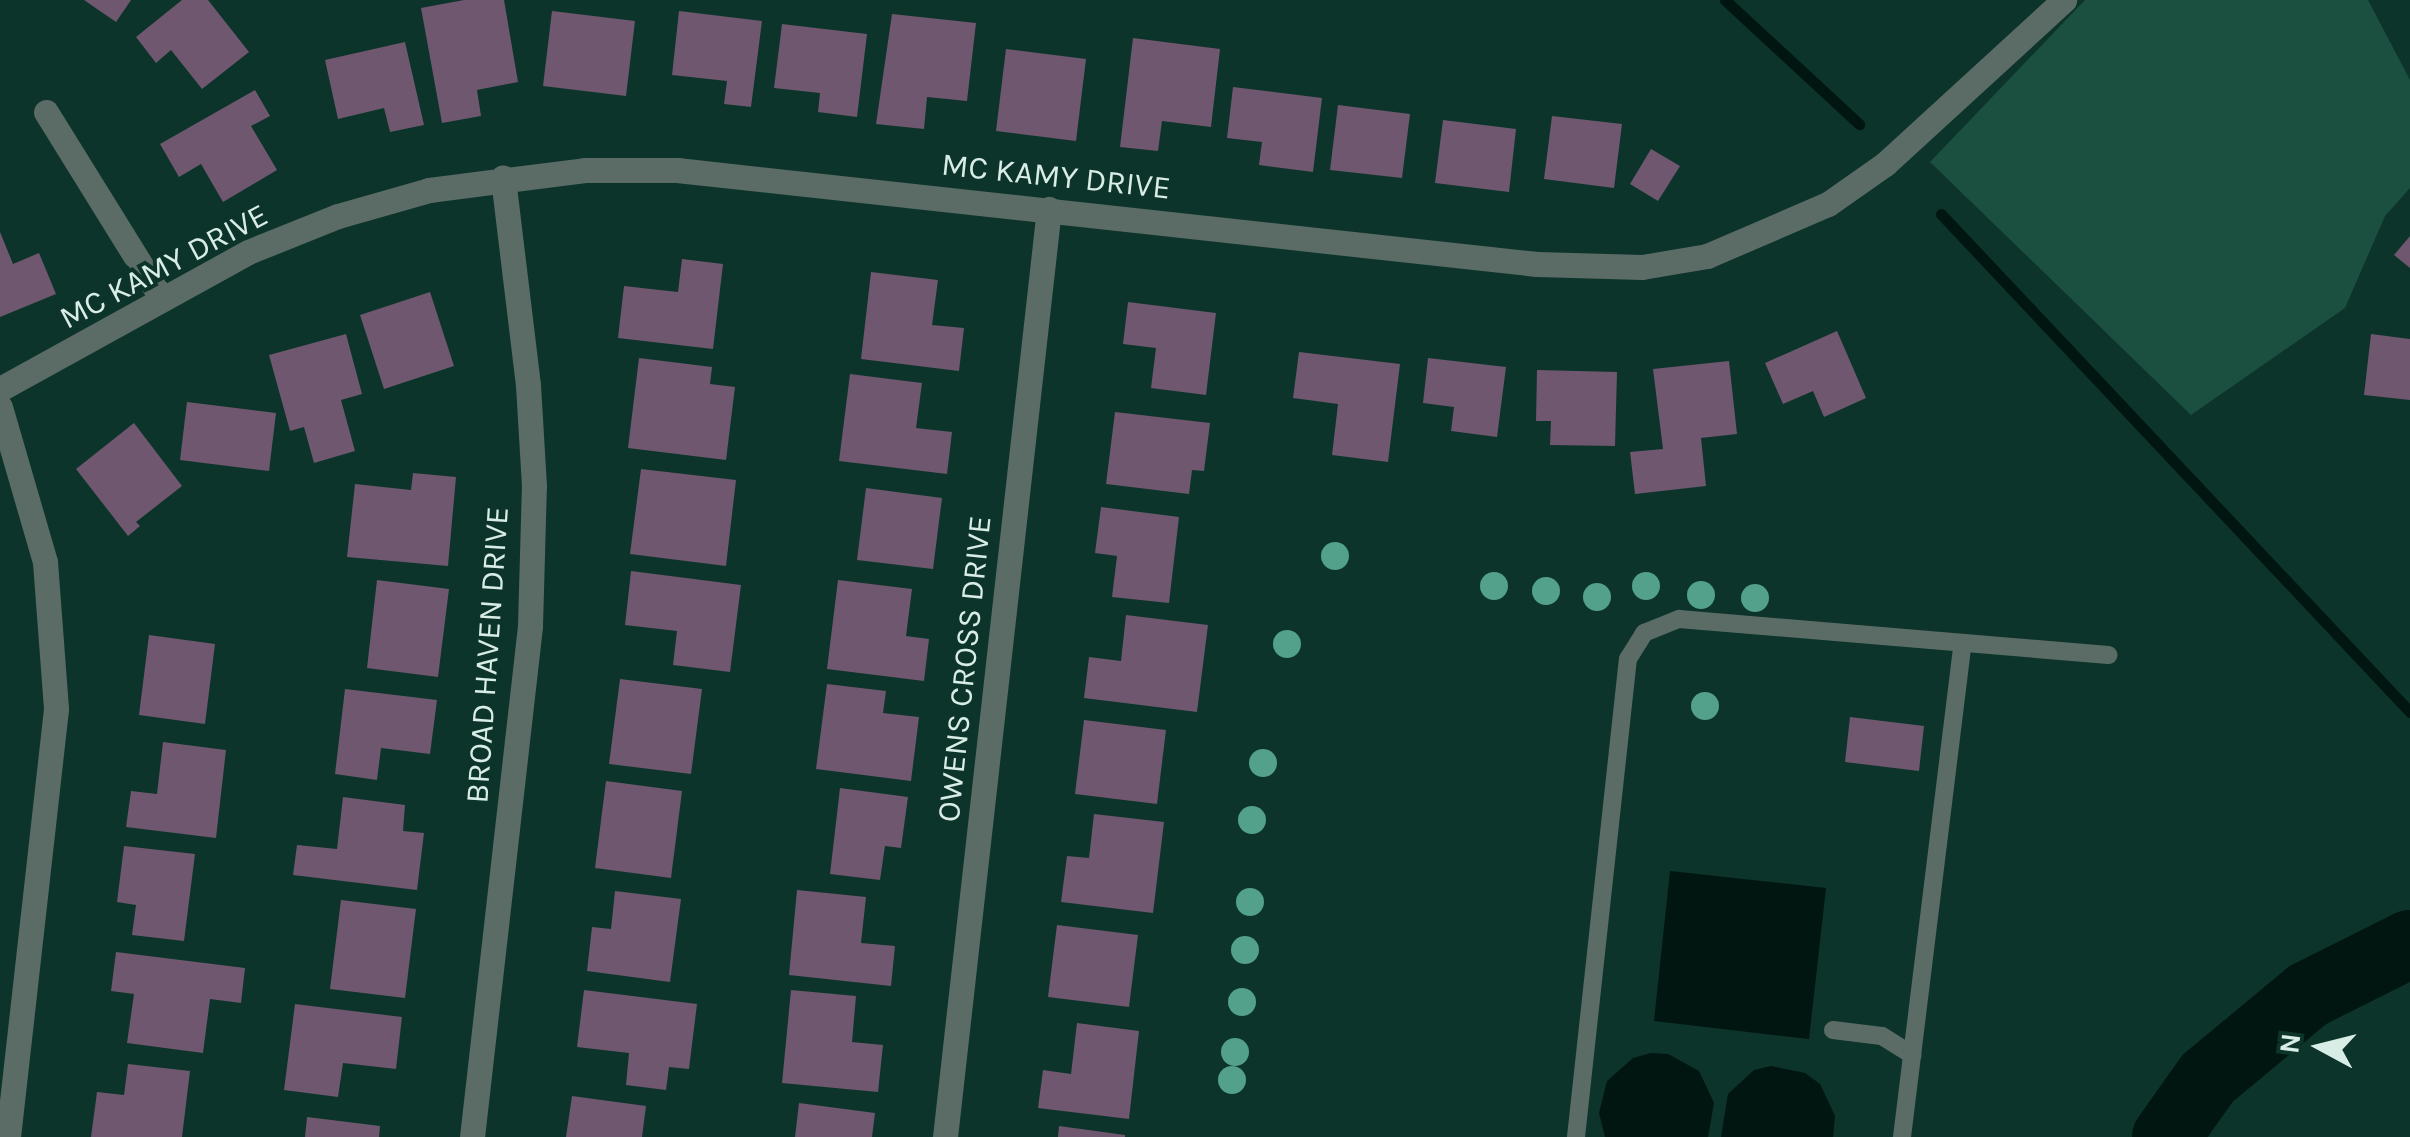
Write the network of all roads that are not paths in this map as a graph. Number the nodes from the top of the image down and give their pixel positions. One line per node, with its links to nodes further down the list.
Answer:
1 (2064, 0): 4 (street, MC KAMY DRIVE)
2 (46, 112): 5 (street)
3 (503, 177): 4 (street, MC KAMY DRIVE); 5 (street, MC KAMY DRIVE); 13 (street, BROAD HAVEN DRIVE)
4 (1049, 208): 14 (street, OWENS CROSS DRIVE)
5 (162, 299): 6 (street, MC KAMY DRIVE)
6 (0, 389)
7 (0, 407): 12 (street)
8 (1962, 647): 9 (lane); 11 (lane); 15 (lane)
9 (2108, 655)
10 (1833, 1030): 11 (lane)
11 (1912, 1055): 16 (lane)
12 (8, 1137)
13 (472, 1137)
14 (945, 1137)
15 (1576, 1137)
16 (1902, 1137)

